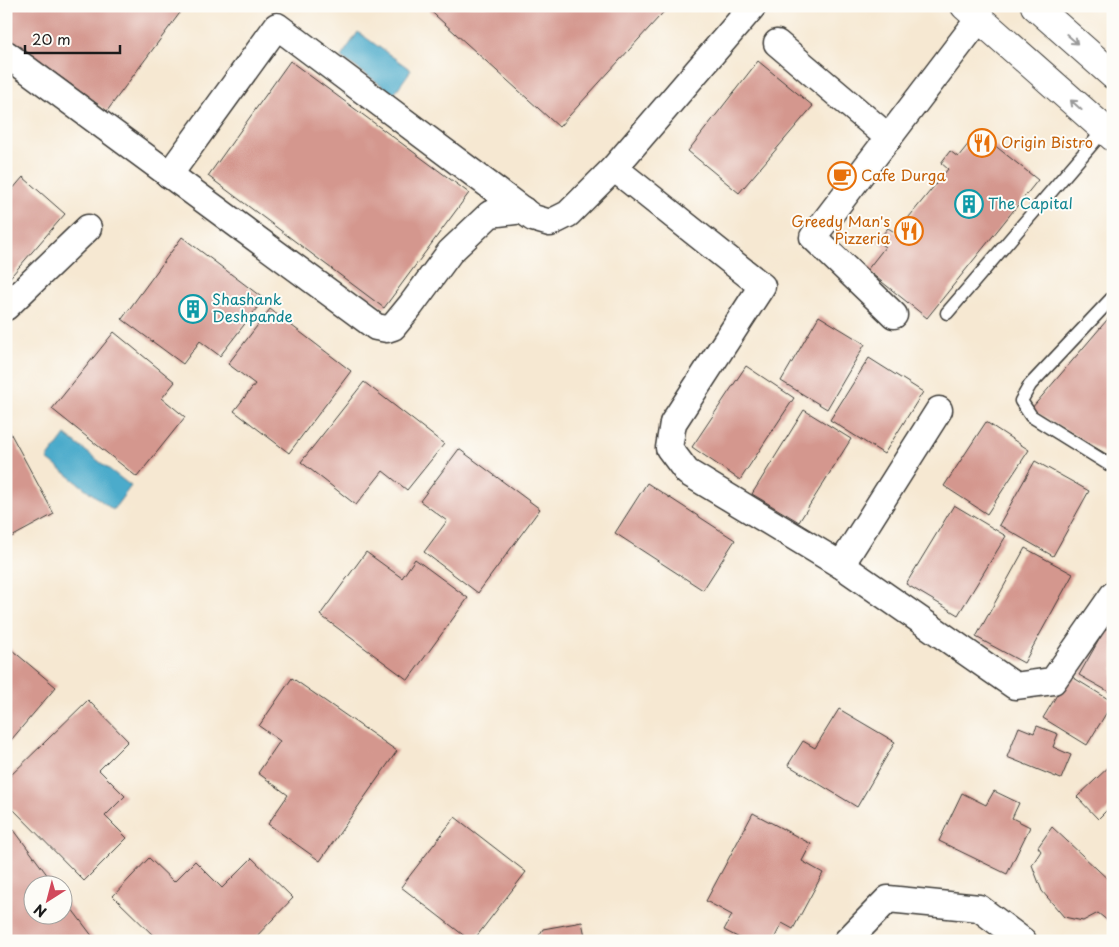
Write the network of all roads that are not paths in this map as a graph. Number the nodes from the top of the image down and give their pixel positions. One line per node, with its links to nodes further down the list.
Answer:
1 (1035, 6): 6 (street, one-way to 6)
2 (741, 11): 9 (street)
3 (972, 13): 7 (street, one-way to 3); 8 (street)
4 (777, 43): 8 (street)
5 (6, 54): 10 (street)
6 (1113, 75)
7 (1108, 134): 15 (lane)
8 (888, 138): 16 (street)
9 (614, 168): 11 (street); 19 (street)
10 (169, 175): 11 (street); 11 (street)
11 (523, 210)
12 (88, 228): 14 (street)
13 (1113, 297): 18 (lane)
14 (6, 307)
15 (947, 313)
16 (894, 315)
17 (939, 410): 19 (street)
18 (1113, 467)
19 (841, 565): 20 (street)
20 (1113, 595)
21 (847, 941): 22 (street)
22 (1023, 941)

